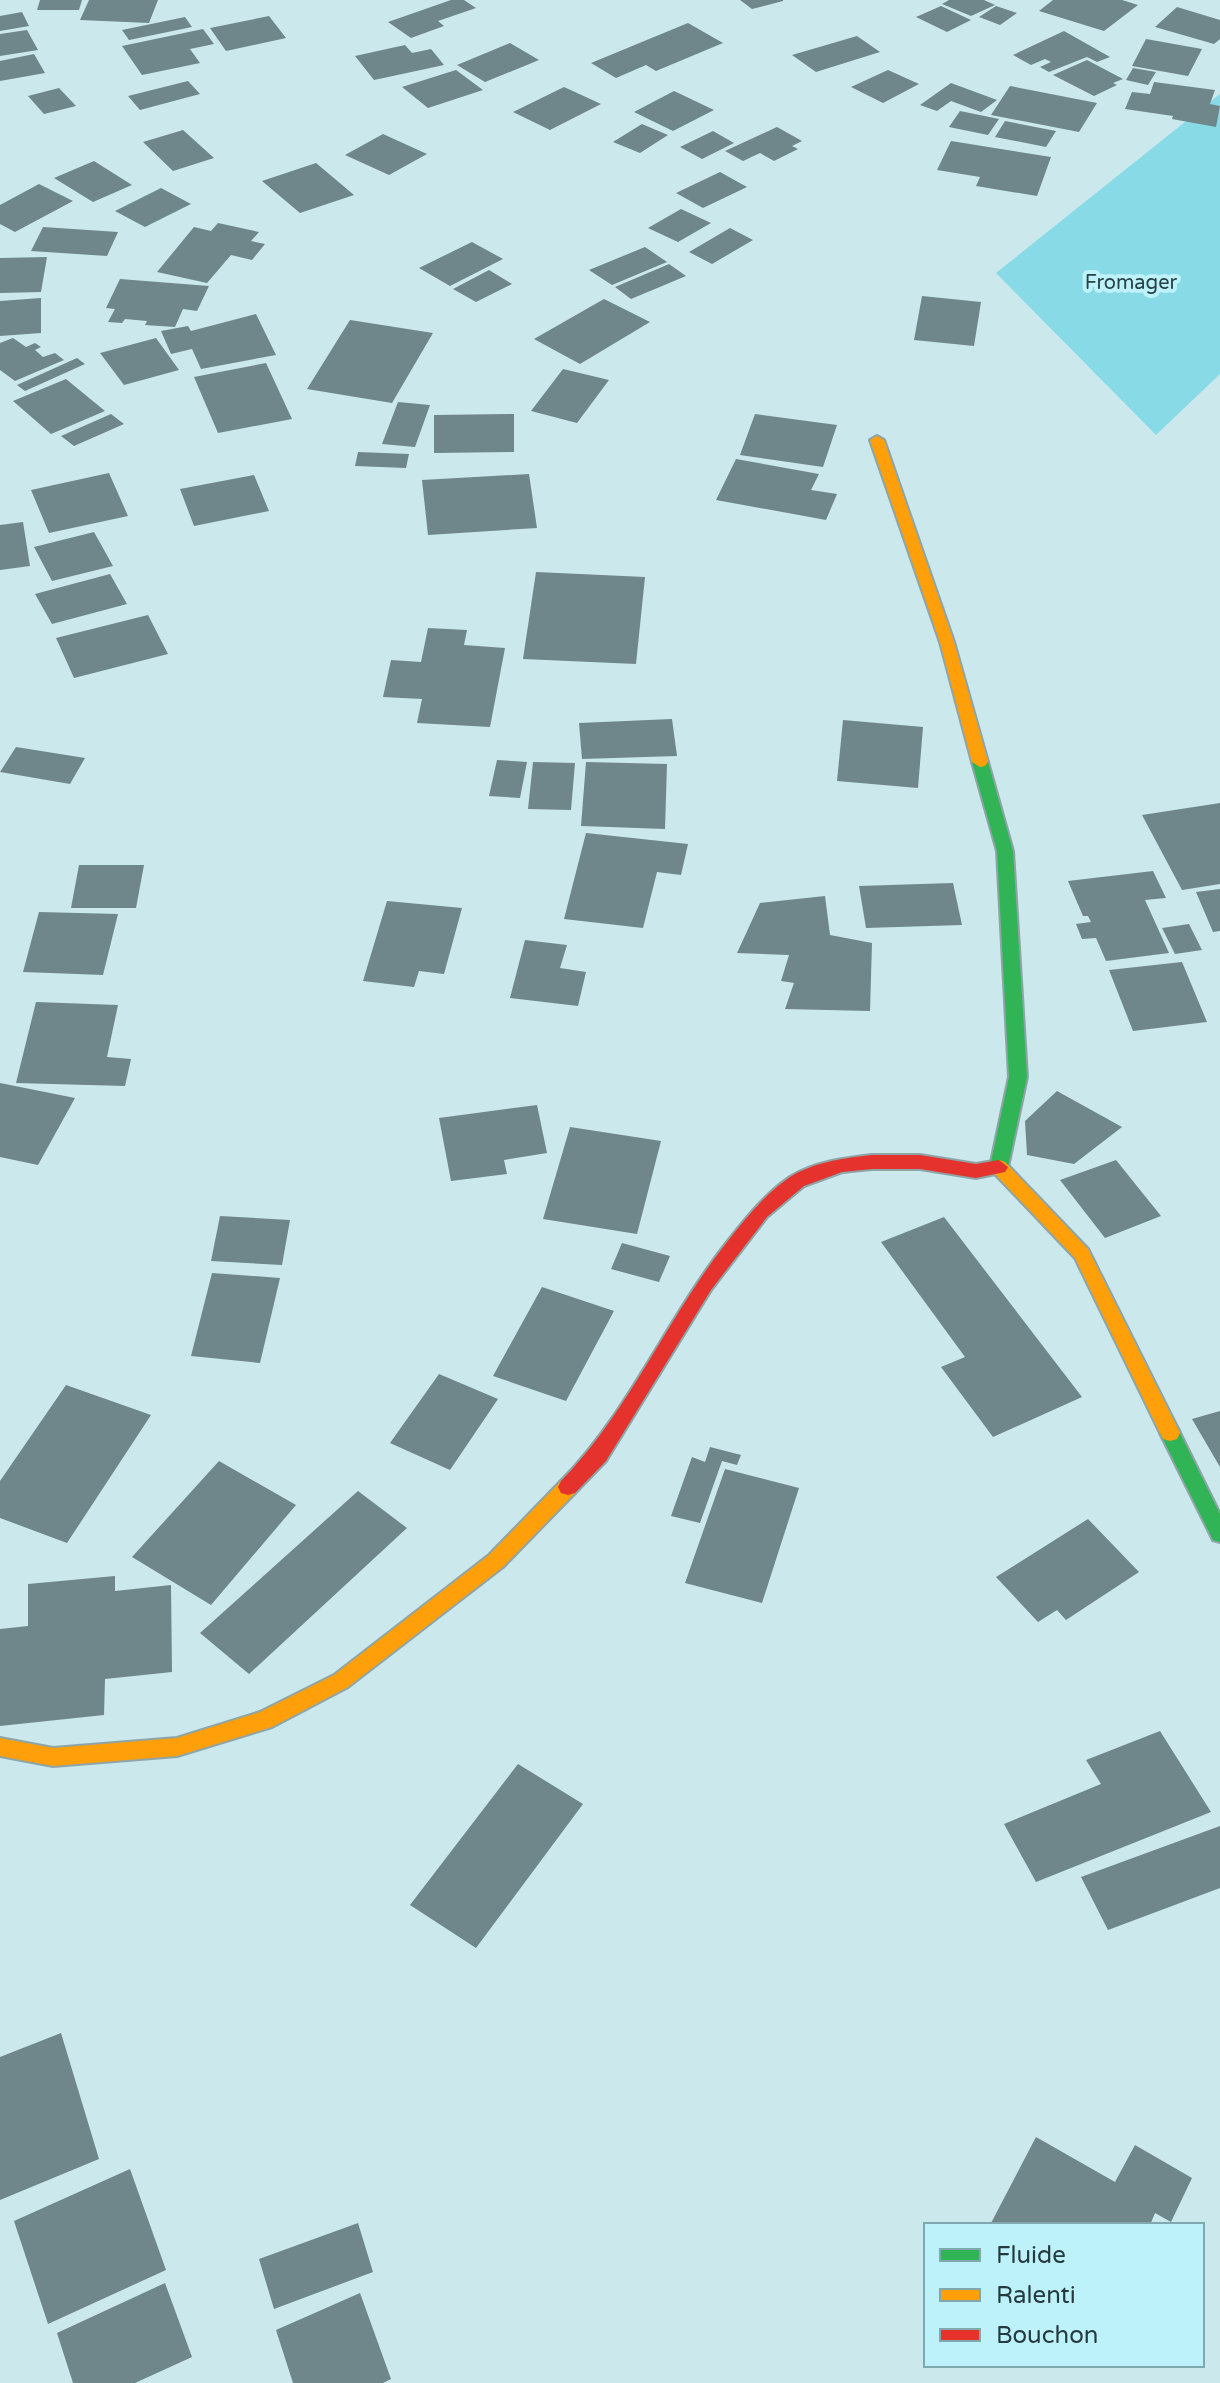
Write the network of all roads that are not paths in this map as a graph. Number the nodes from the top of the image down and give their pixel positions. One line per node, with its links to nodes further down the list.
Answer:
1 (877, 440): 2 (street)
2 (999, 1167): 3 (street); 4 (street)
3 (1220, 1534)
4 (0, 1747)

